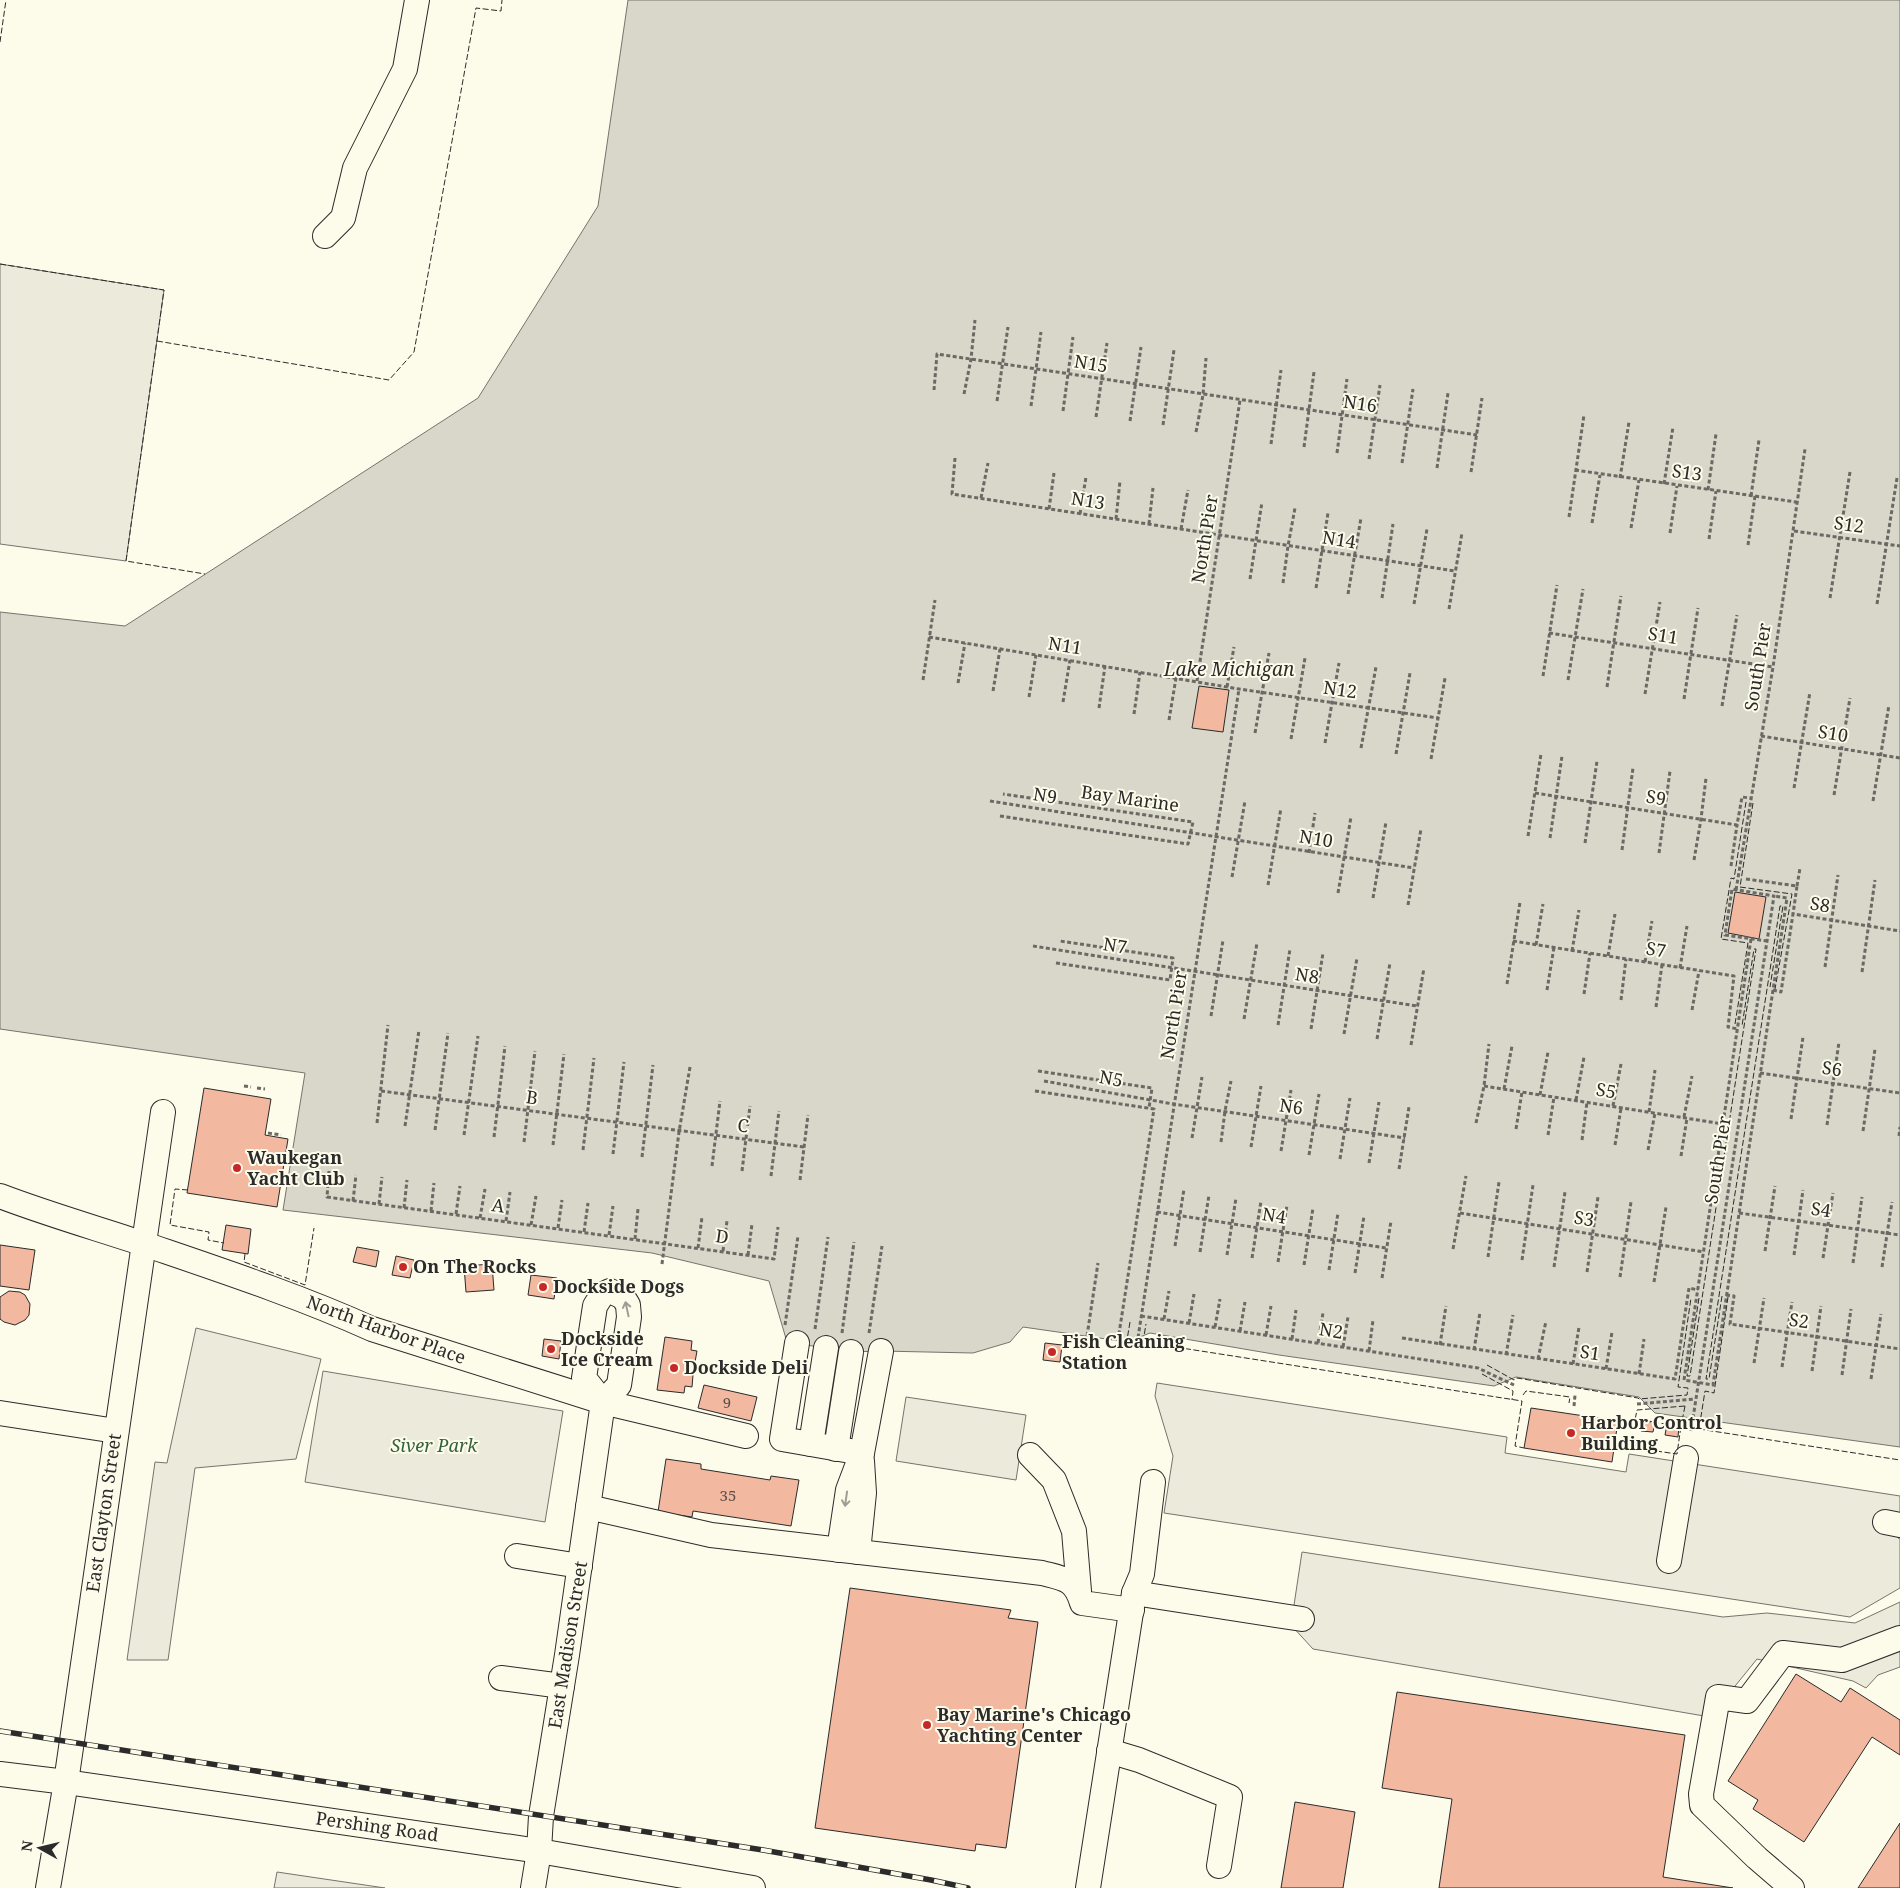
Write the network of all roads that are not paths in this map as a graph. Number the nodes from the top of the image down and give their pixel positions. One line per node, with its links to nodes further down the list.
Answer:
1 (417, 0): 2 (street)
2 (325, 236)
3 (163, 1112): 5 (street, East Clayton Street)
4 (0, 1196): 5 (street, North Harbor Place)
5 (144, 1244): 7 (street, North Harbor Place); 9 (street, East Clayton Street)
6 (833, 1342): 11 (street); 11 (street); 12 (street)
7 (603, 1402): 10 (street, North Harbor Place); 15 (street, East Madison Street)
8 (0, 1413): 9 (street)
9 (116, 1431): 28 (street, East Clayton Street)
10 (746, 1436)
11 (836, 1449): 12 (street)
12 (862, 1453): 16 (street)
13 (1030, 1455): 20 (street)
14 (1686, 1458): 18 (street)
15 (588, 1507): 16 (street); 19 (street, East Madison Street)
16 (848, 1551): 20 (street)
17 (517, 1556): 19 (street)
18 (1669, 1561)
19 (580, 1566): 25 (street, East Madison Street)
20 (1079, 1590): 21 (street)
21 (1133, 1601): 22 (street); 26 (street)
22 (1302, 1619)
23 (1900, 1638): 35 (street)
24 (501, 1678): 25 (street)
25 (562, 1686): 29 (street, East Madison Street)
26 (1109, 1751): 30 (street); 34 (street)
27 (0, 1774): 28 (street, Pershing Road)
28 (66, 1782): 29 (street, Pershing Road); 31 (street, East Clayton Street)
29 (539, 1851): 32 (street, East Madison Street); 33 (street, Pershing Road)
30 (1219, 1866)
31 (48, 1888)
32 (533, 1888)
33 (753, 1888)
34 (1088, 1888)
35 (1792, 1888)

